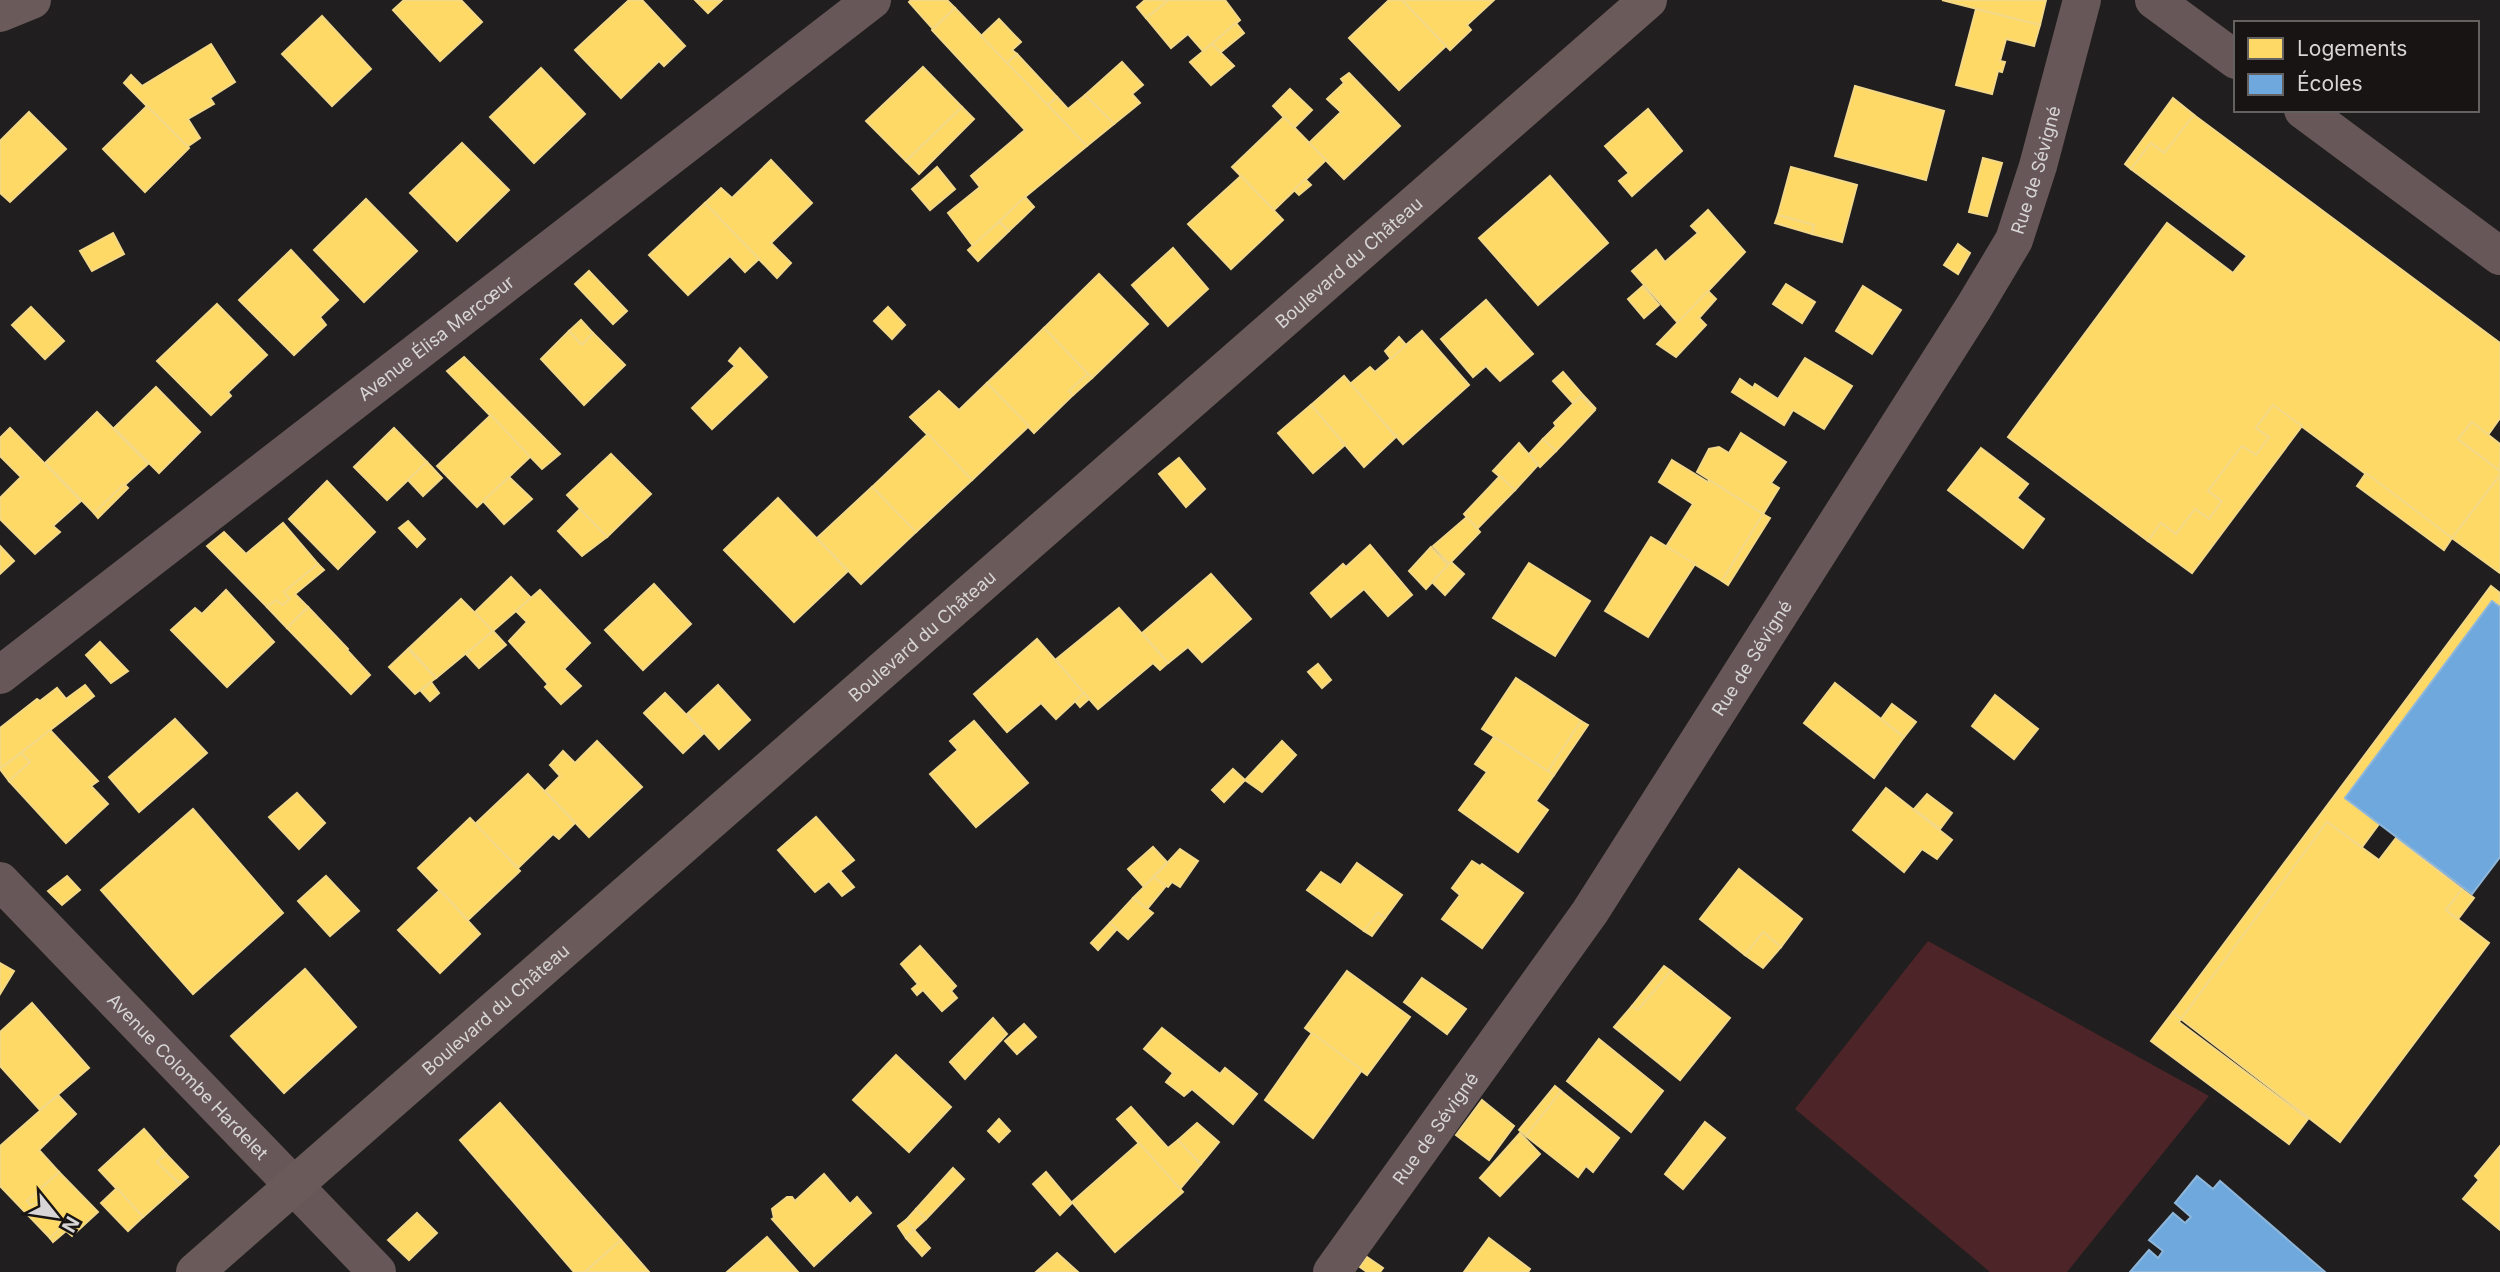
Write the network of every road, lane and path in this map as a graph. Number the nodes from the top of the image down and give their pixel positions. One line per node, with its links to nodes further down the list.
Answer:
1 (32, 0): 6 (street)
2 (872, 0): 10 (street, Avenue Élisa Mercœur)
3 (1648, 0): 12 (street, Boulevard du Château)
4 (2082, 0): 15 (street, Rue de Sévigné)
5 (2154, 0): 7 (street)
6 (0, 13)
7 (2234, 59)
8 (2306, 112): 9 (street)
9 (2500, 256)
10 (0, 675)
11 (0, 881): 12 (street, Avenue Colombe Hardelet)
12 (294, 1186): 13 (street, Boulevard du Château); 14 (street, Avenue Colombe Hardelet)
13 (195, 1272)
14 (377, 1272)
15 (1332, 1272)

